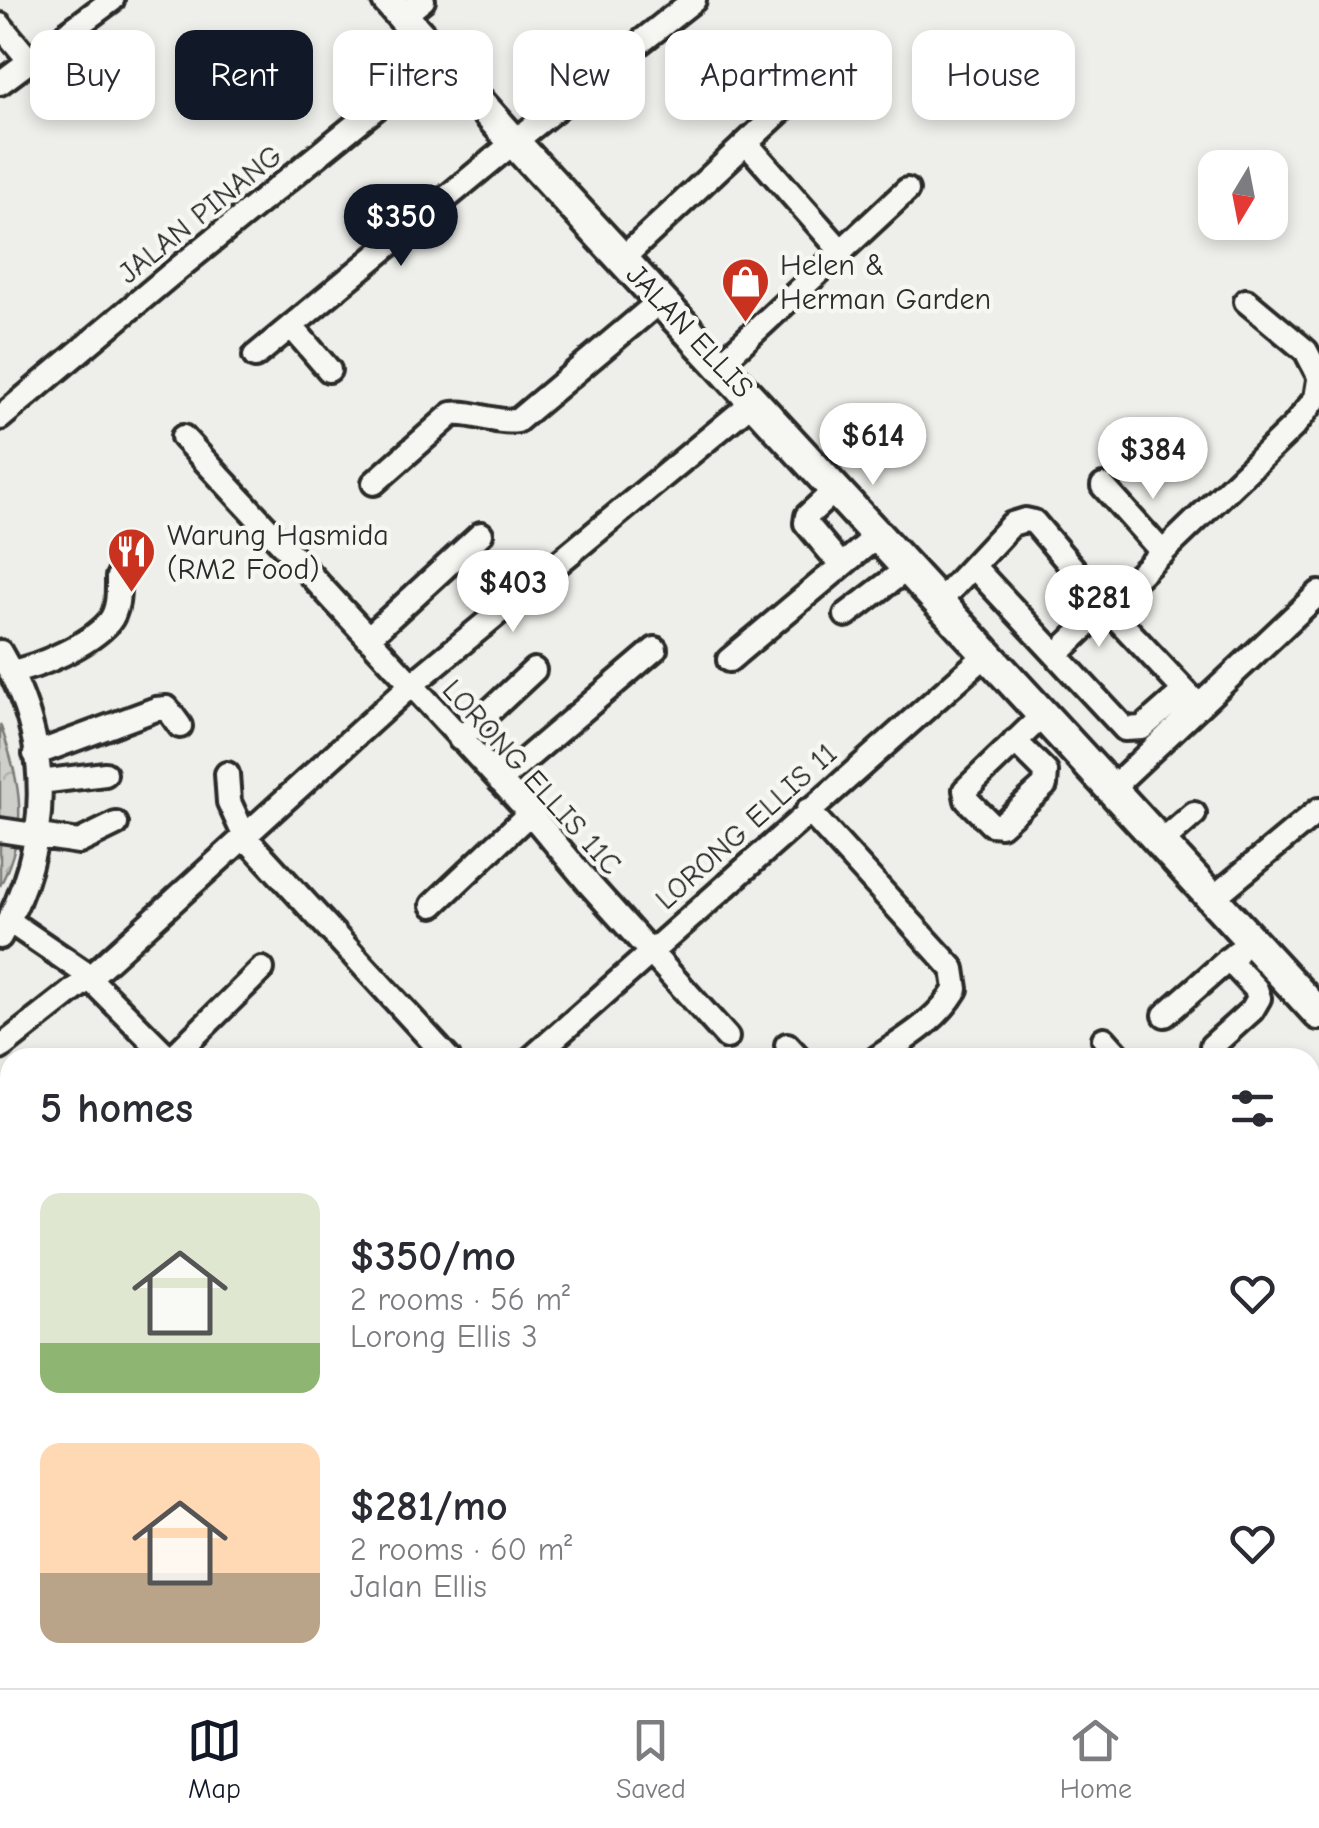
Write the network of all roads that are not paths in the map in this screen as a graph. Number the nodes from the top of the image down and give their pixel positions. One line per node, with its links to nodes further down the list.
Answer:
1 (112, 0): 5 (street)
2 (694, 0): 12 (street)
3 (405, 5): 6 (main road, JALAN ELLIS)
4 (0, 25): 7 (street)
5 (71, 30)
6 (421, 30)
7 (30, 60): 8 (street)
8 (0, 83)
9 (493, 118): 12 (main road, JALAN ELLIS)
10 (361, 120): 26 (street, JALAN PINANG)
11 (772, 120): 13 (street)
12 (514, 142): 16 (main road, JALAN ELLIS); 19 (street)
13 (747, 144): 15 (street); 16 (street)
14 (908, 190): 15 (street)
15 (842, 252): 22 (street)
16 (622, 258): 17 (main road, JALAN ELLIS)
17 (661, 300): 22 (main road, JALAN ELLIS); 28 (street)
18 (1246, 301): 20 (street)
19 (291, 326): 21 (street); 23 (street)
20 (1313, 345): 24 (street)
21 (256, 356)
22 (720, 364): 25 (main road, JALAN ELLIS)
23 (329, 370)
24 (1319, 378): 33 (street)
25 (754, 401): 30 (main road, JALAN ELLIS); 49 (street)
26 (0, 418)
27 (184, 437): 42 (street, LORONG ELLIS 11C)
28 (374, 482)
29 (1103, 486): 33 (street)
30 (835, 490): 32 (main road, JALAN ELLIS); 34 (street)
31 (482, 534): 42 (street)
32 (877, 536): 34 (street); 36 (main road, JALAN ELLIS)
33 (1163, 553): 40 (street)
34 (841, 565): 46 (street)
35 (974, 567): 39 (street); 40 (street); 45 (street)
36 (908, 568): 39 (main road, JALAN ELLIS); 41 (street)
37 (118, 577): 47 (street)
38 (1319, 593): 50 (street)
39 (940, 600): 44 (main road, JALAN ELLIS)
40 (1106, 607): 45 (street); 50 (street)
41 (846, 615)
42 (368, 638): 49 (street, LORONG ELLIS 11C)
43 (655, 650): 59 (street)
44 (987, 654): 51 (main road, JALAN ELLIS); 61 (street, LORONG ELLIS 11)
45 (1056, 655): 50 (street)
46 (729, 660)
47 (6, 662): 55 (street)
48 (534, 670): 53 (street)
49 (410, 686): 53 (street, LORONG ELLIS 11C); 68 (street)
50 (1191, 698): 60 (street)
51 (1044, 714): 54 (street); 60 (main road, JALAN ELLIS)
52 (180, 726): 55 (street)
53 (460, 739): 59 (street, LORONG ELLIS 11C)
54 (1016, 741)
55 (36, 754): 58 (street)
56 (105, 774): 58 (street)
57 (227, 774): 68 (street)
58 (40, 782): 67 (street)
59 (500, 782): 63 (street, LORONG ELLIS 11C)
60 (1112, 787): 69 (main road, JALAN ELLIS)
61 (808, 810): 74 (street, LORONG ELLIS 11); 87 (street)
62 (1319, 810): 70 (street)
63 (530, 813): 71 (street); 74 (street, LORONG ELLIS 11C)
64 (1194, 814): 69 (street)
65 (116, 824): 67 (street)
66 (0, 830): 67 (street)
67 (38, 837): 72 (street)
68 (245, 838): 76 (street); 85 (street)
69 (1162, 842): 70 (main road, JALAN ELLIS)
70 (1213, 898): 73 (main road, JALAN ELLIS)
71 (433, 905)
72 (5, 929): 76 (street)
73 (1239, 950): 77 (main road, JALAN ELLIS); 78 (street); 81 (street)
74 (650, 952): 79 (street, LORONG ELLIS 11C); 86 (street, LORONG ELLIS 11)
75 (262, 970): 84 (street)
76 (90, 978): 82 (street); 83 (street)
77 (1319, 1014)
78 (1165, 1016)
79 (727, 1037)
80 (1104, 1039): 88 (street)
81 (1212, 1046)
82 (0, 1048)
83 (160, 1048)
84 (180, 1048)
85 (439, 1048)
86 (549, 1048)
87 (892, 1048)
88 (1112, 1048)

